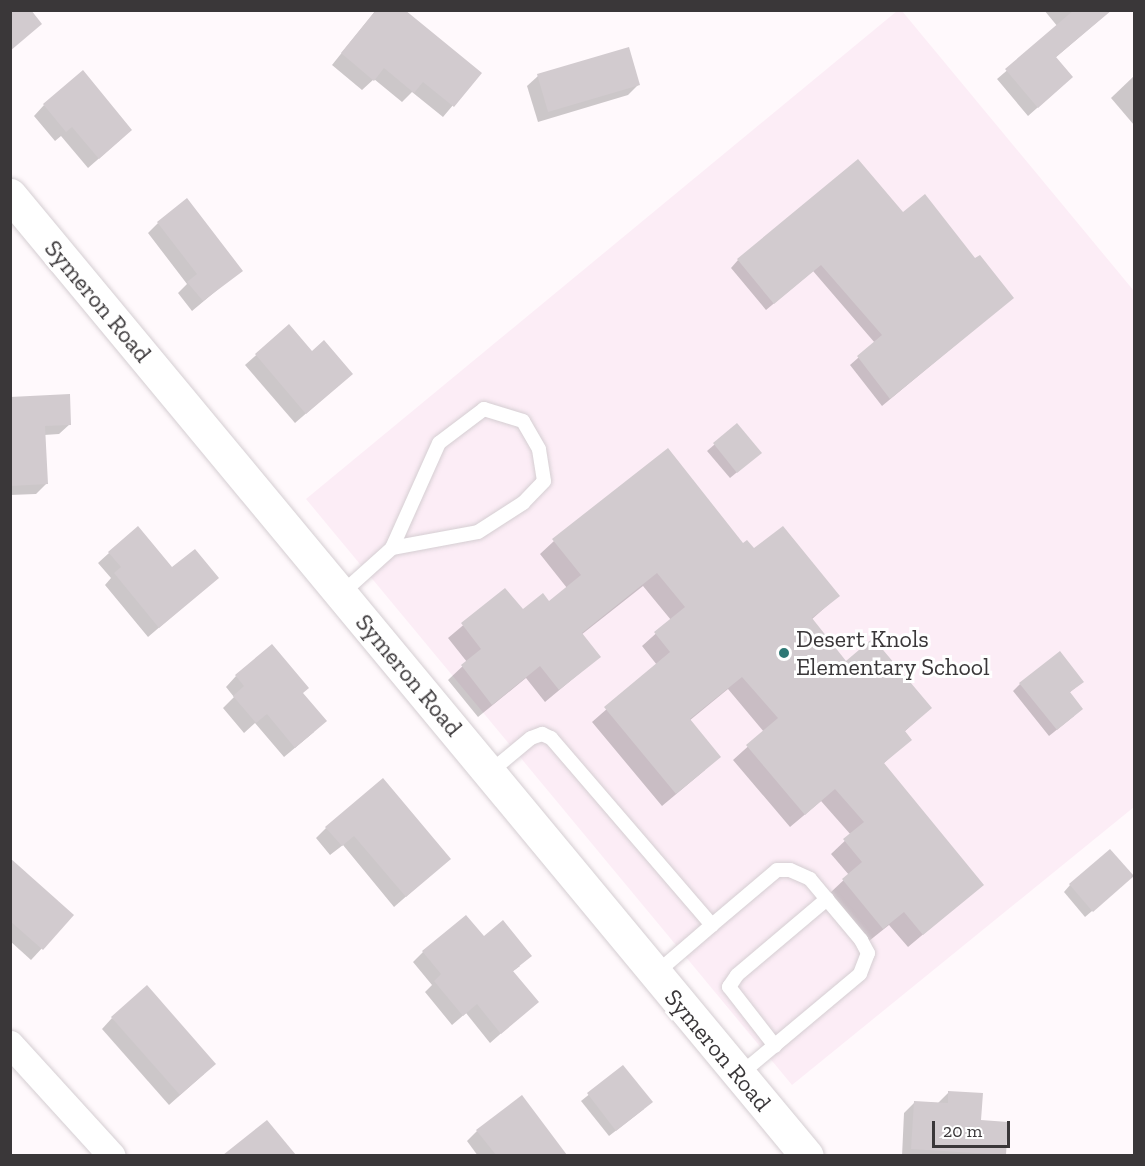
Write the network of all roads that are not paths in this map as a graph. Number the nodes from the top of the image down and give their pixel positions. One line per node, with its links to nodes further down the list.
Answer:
1 (10, 195): 3 (street, Symeron Road)
2 (392, 548): 2 (lane); 3 (lane)
3 (341, 594): 4 (street, Symeron Road)
4 (490, 772): 6 (lane); 7 (street, Symeron Road)
5 (827, 899): 6 (lane); 9 (lane); 9 (lane)
6 (712, 924): 7 (lane)
7 (655, 974): 10 (street, Symeron Road)
8 (10, 1044): 11 (street)
9 (776, 1046): 10 (lane)
10 (739, 1075): 12 (street, Symeron Road)
11 (112, 1155)
12 (807, 1155)

